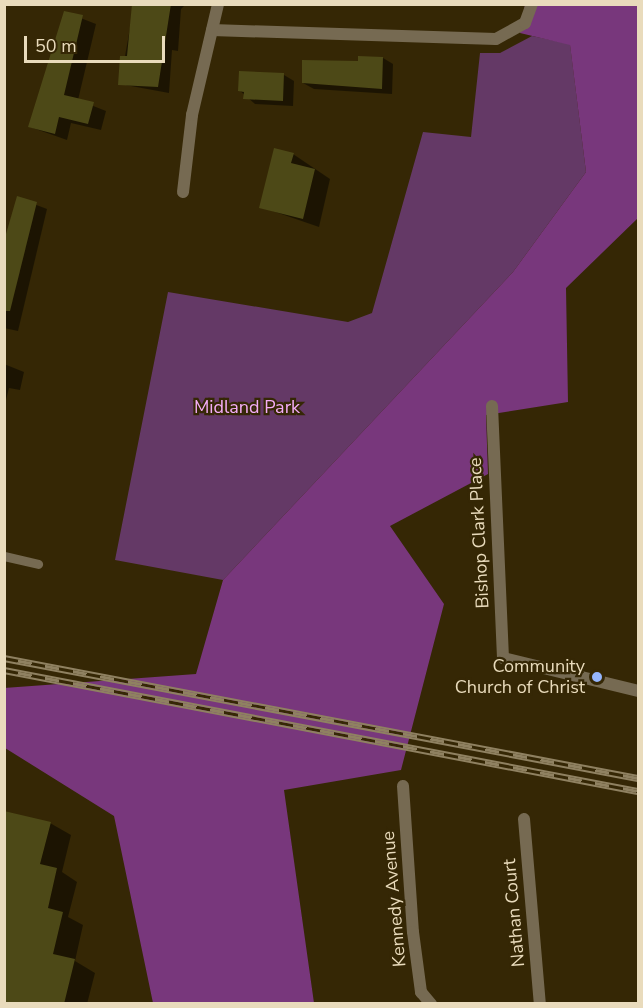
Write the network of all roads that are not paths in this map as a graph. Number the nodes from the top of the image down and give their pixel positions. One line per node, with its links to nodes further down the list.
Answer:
1 (218, 4): 3 (street)
2 (532, 4): 3 (street)
3 (212, 30): 4 (street)
4 (183, 192)
5 (492, 406): 8 (street, Bishop Clark Place)
6 (4, 556): 7 (lane)
7 (38, 564)
8 (639, 691)
9 (403, 786): 11 (street, Kennedy Avenue)
10 (524, 819): 12 (street, Nathan Court)
11 (431, 1004)
12 (540, 1004)

